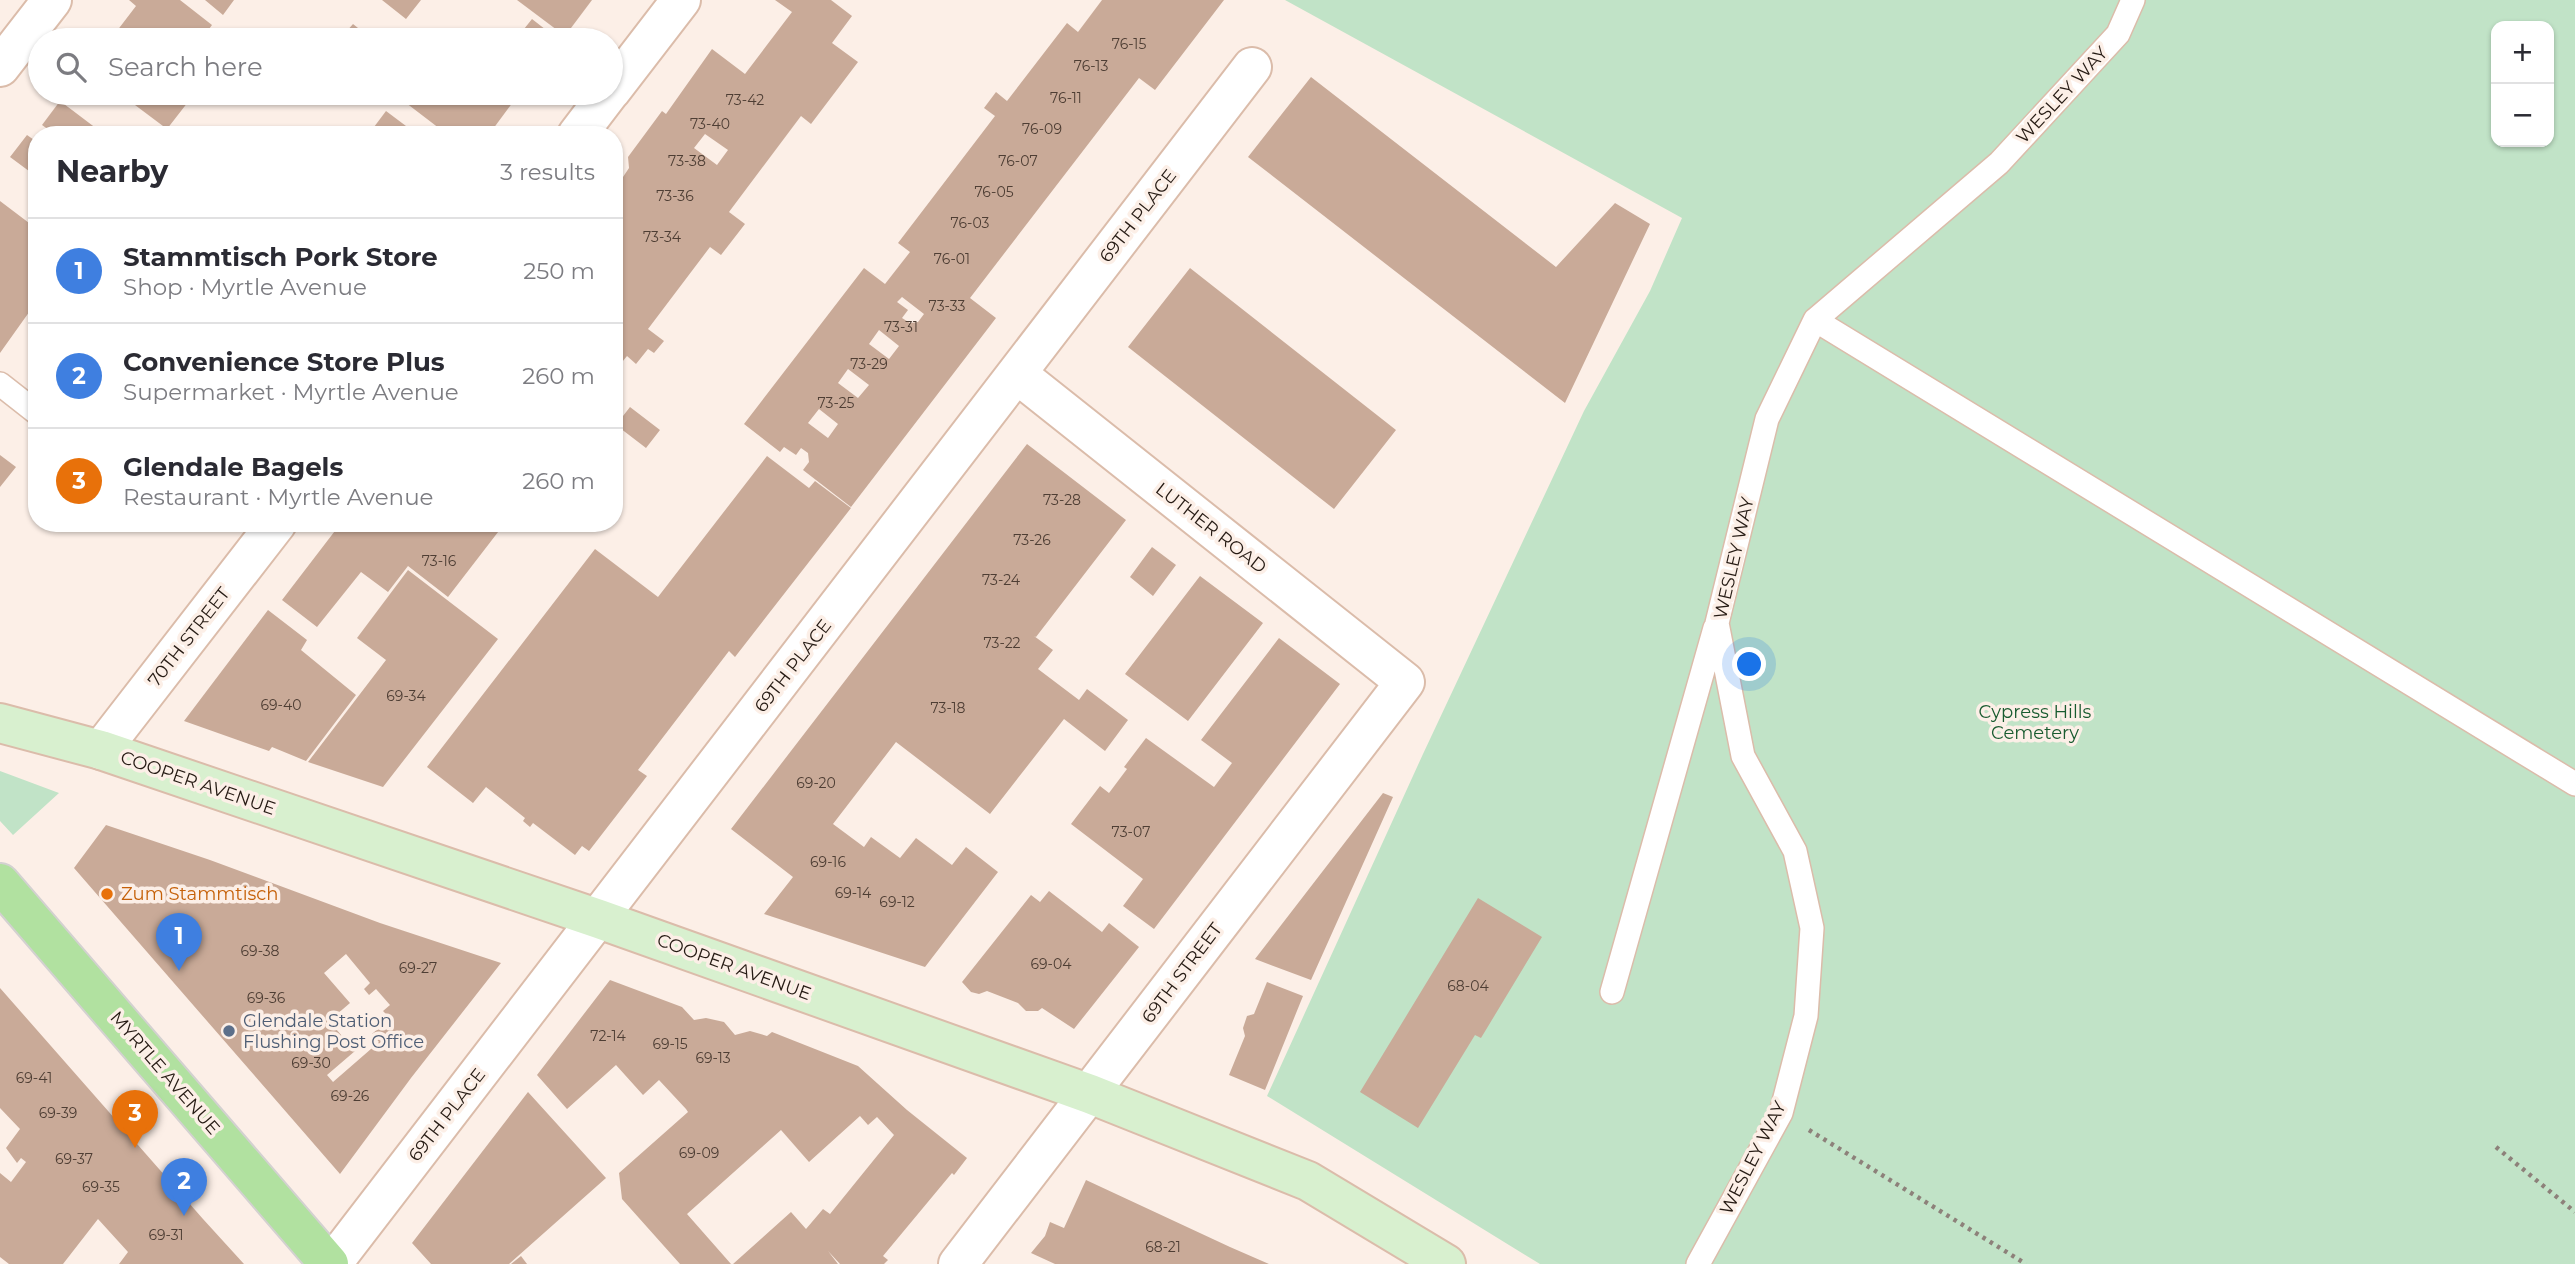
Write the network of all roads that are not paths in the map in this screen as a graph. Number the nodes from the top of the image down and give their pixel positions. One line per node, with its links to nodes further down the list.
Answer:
1 (52, 0): 4 (street)
2 (681, 0): 8 (street)
3 (2133, 0): 11 (lane, WESLEY WAY)
4 (30, 28)
5 (28, 31): 6 (street)
6 (0, 67)
7 (1252, 67): 12 (street, 69TH PLACE)
8 (623, 75)
9 (600, 105): 10 (street)
10 (584, 126)
11 (1815, 320): 16 (lane, WESLEY WAY); 20 (lane)
12 (1017, 374): 17 (street, LUTHER ROAD); 22 (street, 69TH PLACE)
13 (0, 384): 14 (lane)
14 (28, 406)
15 (270, 532): 19 (street, 70TH STREET)
16 (1717, 623): 23 (lane); 28 (lane, WESLEY WAY)
17 (1405, 682): 24 (street, 69TH STREET)
18 (0, 723): 19 (main road, COOPER AVENUE)
19 (102, 750): 22 (main road, COOPER AVENUE)
20 (2575, 784)
21 (0, 883): 26 (main road, MYRTLE AVENUE)
22 (598, 919): 24 (main road, COOPER AVENUE); 26 (street, 69TH PLACE)
23 (1612, 992)
24 (1090, 1094): 25 (street, 69TH STREET); 27 (main road, COOPER AVENUE)
25 (962, 1263)
26 (331, 1264)
27 (1446, 1264)
28 (1698, 1264)

